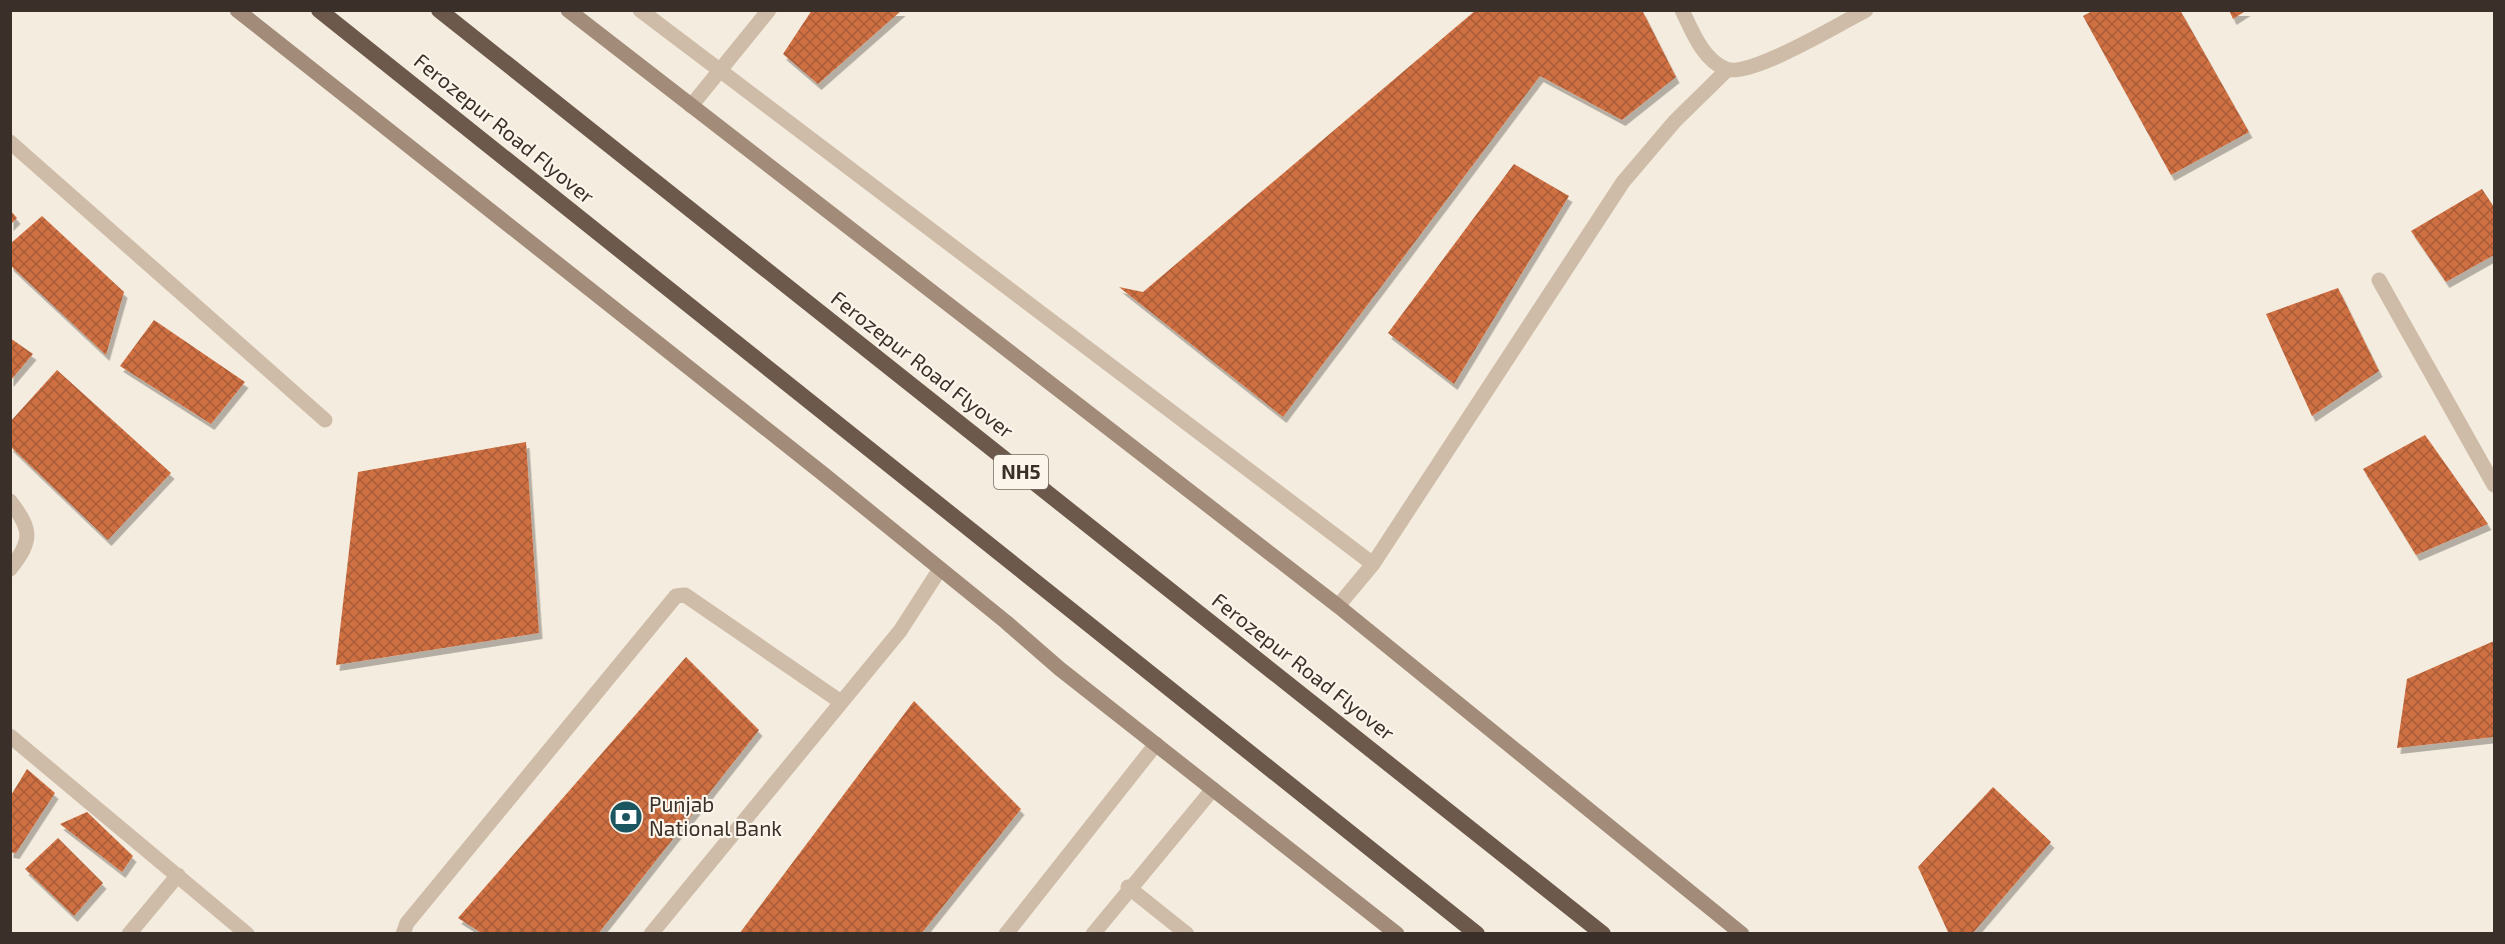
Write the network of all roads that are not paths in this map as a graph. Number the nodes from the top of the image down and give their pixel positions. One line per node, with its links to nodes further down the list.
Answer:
1 (237, 10): 19 (main road)
2 (319, 10): 35 (highway, Ferozepur Road Flyover)
3 (439, 10): 36 (highway, Ferozepur Road Flyover / NH5)
4 (568, 10): 11 (main road)
5 (640, 10): 10 (street)
6 (769, 10): 10 (street)
7 (1682, 10): 9 (street)
8 (1866, 10): 9 (street)
9 (1727, 70): 17 (street)
10 (721, 71): 11 (street); 17 (street)
11 (691, 106): 20 (main road)
12 (10, 142): 14 (street)
13 (2379, 280): 15 (street)
14 (325, 420)
15 (2494, 485)
16 (10, 501): 18 (street)
17 (1373, 564): 20 (street)
18 (10, 569)
19 (940, 569): 21 (street); 23 (main road)
20 (1338, 606): 37 (main road)
21 (841, 702): 29 (street); 30 (street)
22 (10, 735): 25 (street)
23 (1156, 744): 24 (main road); 31 (street)
24 (1213, 789): 26 (street); 34 (main road)
25 (178, 875): 27 (street); 28 (street)
26 (1128, 887): 32 (street); 33 (street)
27 (129, 933)
28 (247, 933)
29 (403, 933)
30 (651, 933)
31 (1006, 933)
32 (1093, 933)
33 (1187, 933)
34 (1397, 933)
35 (1477, 933)
36 (1603, 933)
37 (1742, 933)

